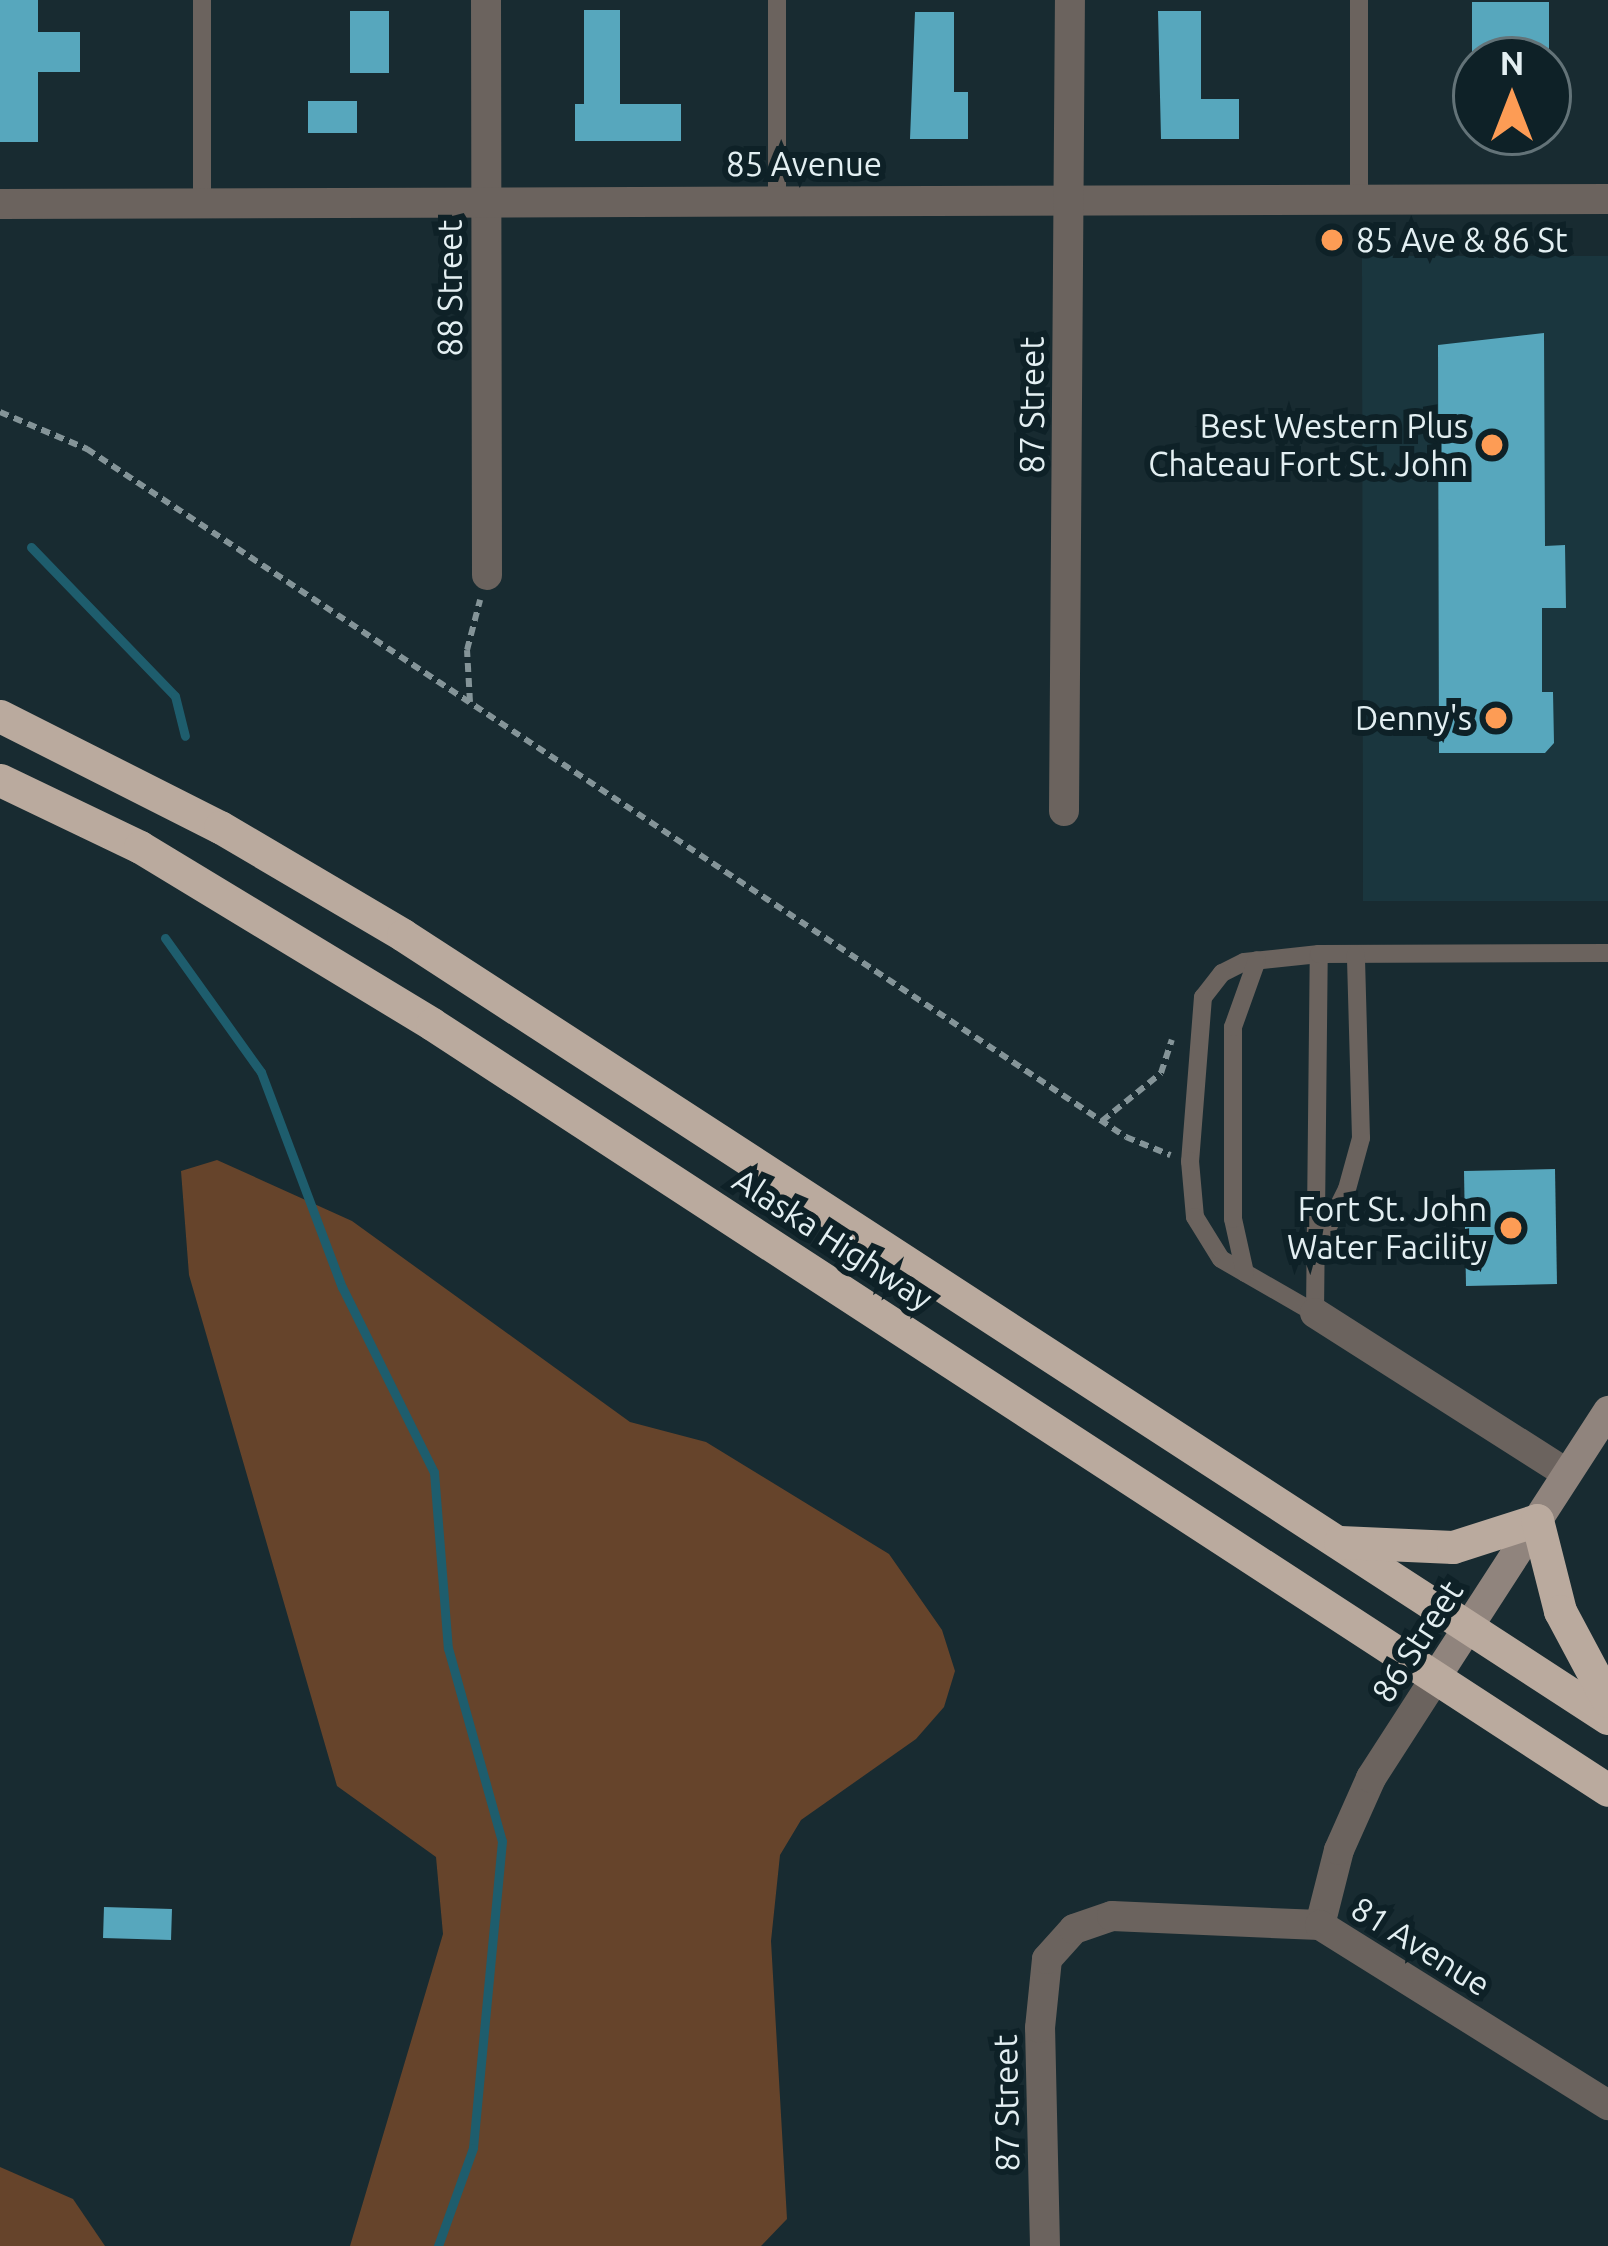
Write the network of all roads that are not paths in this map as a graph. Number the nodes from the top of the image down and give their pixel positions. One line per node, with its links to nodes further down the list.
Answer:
1 (202, 0): 11 (lane)
2 (486, 0): 8 (street, 88 Street)
3 (777, 0): 9 (lane)
4 (1070, 0): 10 (street, 87 Street)
5 (1359, 0): 6 (lane)
6 (1359, 199): 7 (street, 85 Avenue); 10 (street, 85 Avenue)
7 (1608, 199)
8 (486, 200): 9 (street, 85 Avenue); 11 (street, 85 Avenue); 13 (street, 88 Street)
9 (777, 200): 10 (street, 85 Avenue)
10 (1069, 200): 16 (street, 87 Street)
11 (202, 202): 12 (street, 85 Avenue)
12 (0, 204)
13 (487, 575)
14 (0, 716): 27 (highway, Alaska Highway)
15 (0, 779): 29 (highway, Alaska Highway)
16 (1064, 811)
17 (1608, 953): 19 (lane)
18 (1319, 955): 19 (lane); 20 (lane); 21 (lane)
19 (1356, 955): 21 (lane)
20 (1257, 960): 22 (lane); 22 (lane)
21 (1316, 1251): 23 (lane)
22 (1245, 1273): 23 (lane)
23 (1315, 1313): 25 (street)
24 (1608, 1413): 25 (main road, 86 Street)
25 (1567, 1473): 26 (main road, 86 Street)
26 (1538, 1520): 27 (highway); 28 (main road, 86 Street); 30 (highway)
27 (1338, 1542): 28 (highway, Alaska Highway)
28 (1469, 1627): 29 (main road, 86 Street); 31 (highway, Alaska Highway)
29 (1436, 1677): 32 (highway, Alaska Highway); 33 (street, 86 Street)
30 (1608, 1701)
31 (1608, 1718)
32 (1608, 1790)
33 (1320, 1925): 34 (street, 81 Avenue); 35 (street, 81 Avenue)
34 (1046, 1959): 36 (street, 87 Street)
35 (1608, 2105)
36 (1046, 2246)

